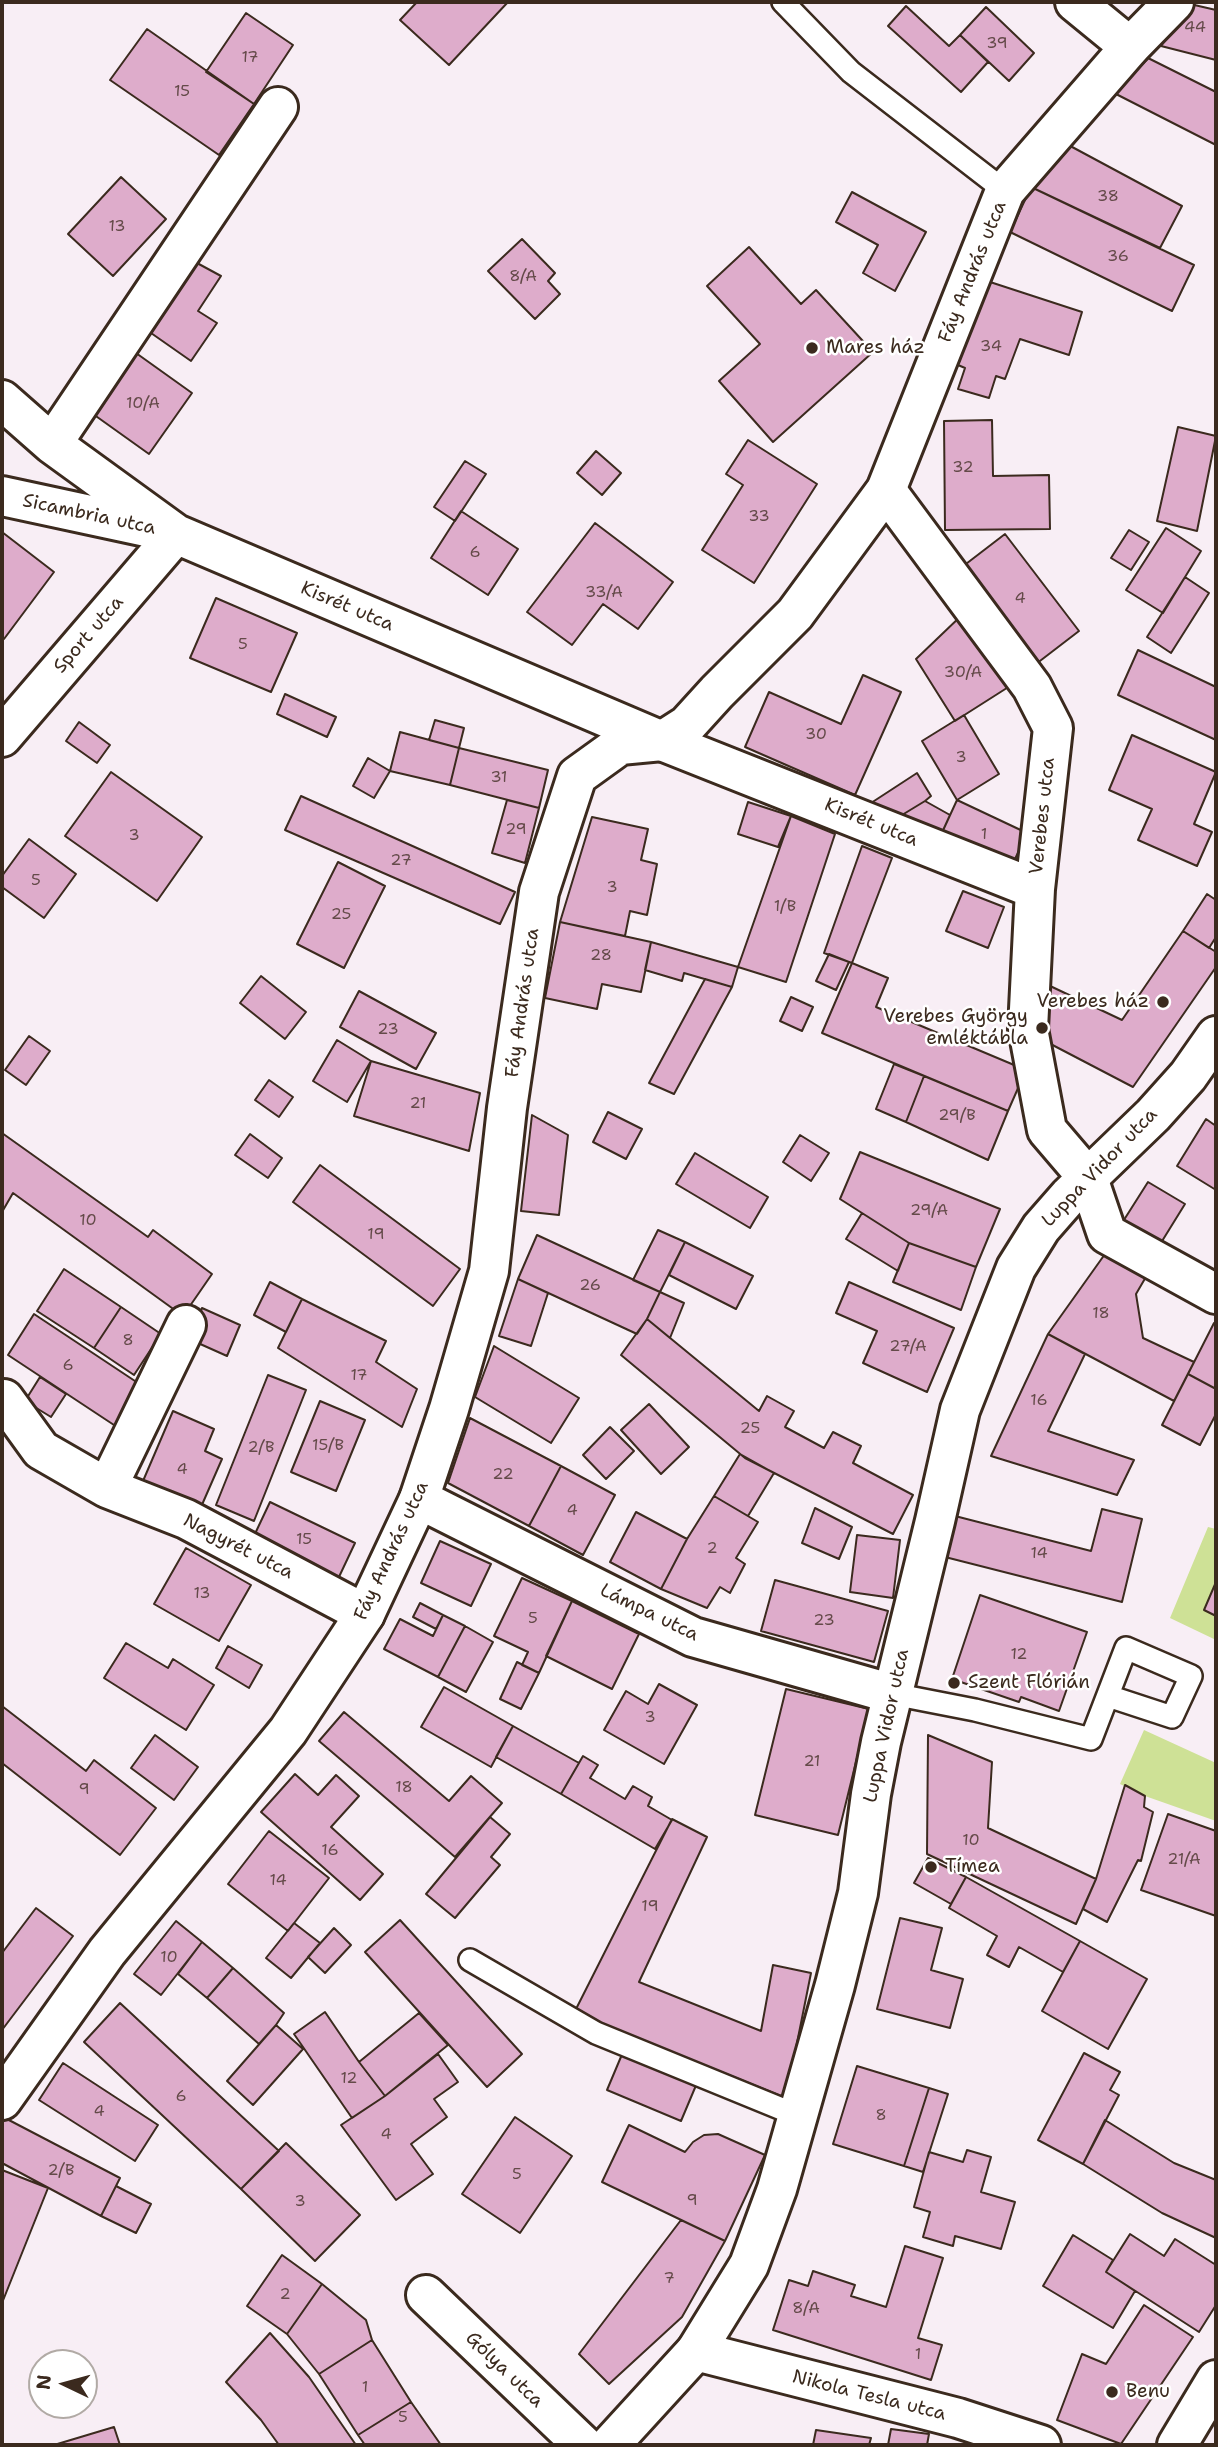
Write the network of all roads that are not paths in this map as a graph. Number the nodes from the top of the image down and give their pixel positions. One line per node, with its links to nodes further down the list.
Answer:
1 (783, 2): 6 (lane)
2 (1075, 2): 4 (street)
3 (1174, 2): 4 (street, Fáy András utca)
4 (1130, 47): 6 (street, Fáy András utca)
5 (278, 107): 8 (street)
6 (1005, 191): 9 (street, Fáy András utca)
7 (2, 400): 8 (street, Kisrét utca)
8 (52, 444): 11 (street, Kisrét utca)
9 (886, 490): 13 (street, Fáy András utca); 14 (street, Verebes utca)
10 (2, 496): 11 (street, Sicambria utca)
11 (176, 534): 12 (street, Sport utca); 13 (street, Kisrét utca)
12 (2, 737)
13 (663, 741): 14 (street, Kisrét utca); 21 (street, Fáy András utca)
14 (1035, 889): 16 (street, Verebes utca)
15 (1216, 1036): 16 (street, Luppa Vidor utca)
16 (1088, 1178): 17 (street); 23 (street, Luppa Vidor utca)
17 (1216, 1294)
18 (186, 1325): 20 (street)
19 (4, 1399): 20 (street, Nagyrét utca)
20 (107, 1488): 22 (street, Nagyrét utca)
21 (419, 1499): 22 (street, Fáy András utca); 23 (street, Lámpa utca)
22 (365, 1614): 26 (street, Fáy András utca)
23 (893, 1694): 24 (lane); 27 (street, Luppa Vidor utca)
24 (1108, 1696)
25 (470, 1960): 27 (lane)
26 (2, 2100)
27 (799, 2116): 29 (street, Luppa Vidor utca)
28 (426, 2295): 31 (street, Gólya utca)
29 (696, 2351): 32 (street, Luppa Vidor utca); 33 (street, Nikola Tesla utca)
30 (1216, 2379): 34 (street)
31 (583, 2445)
32 (610, 2445)
33 (1041, 2445)
34 (1177, 2445)

